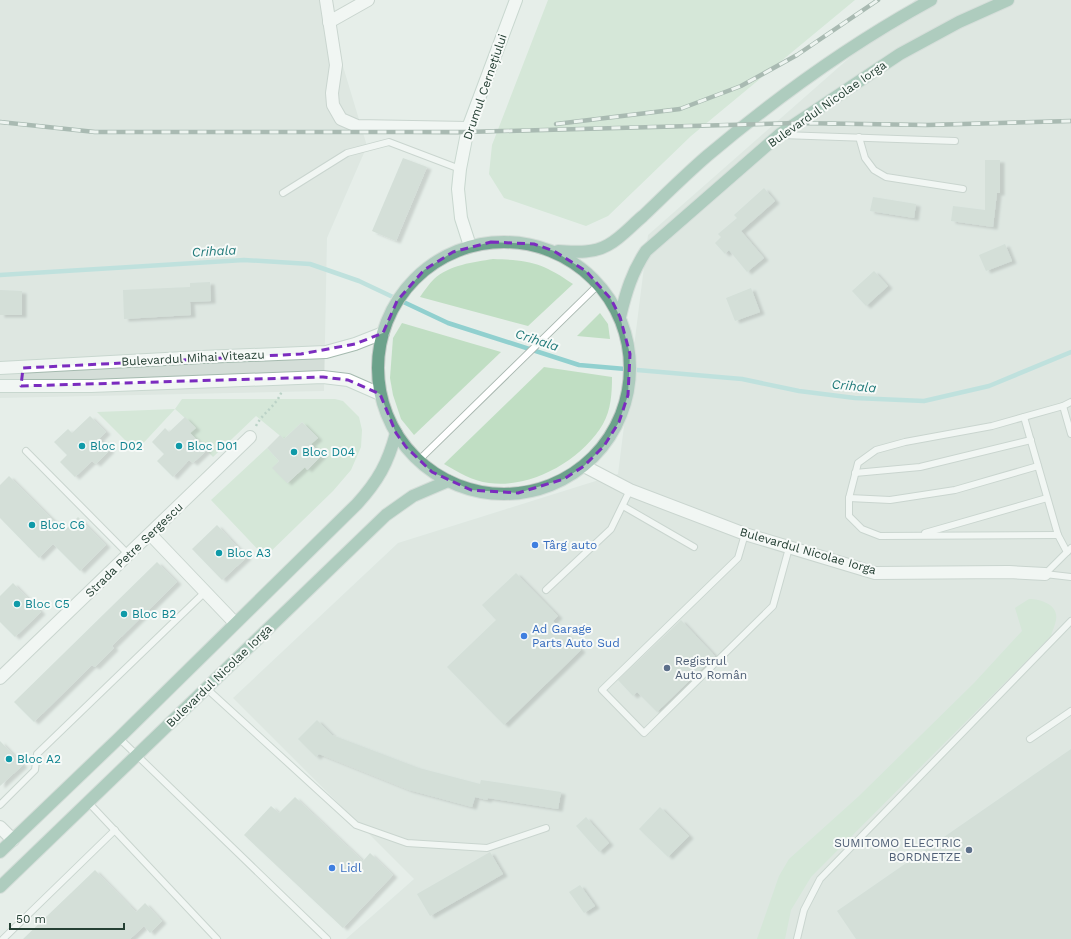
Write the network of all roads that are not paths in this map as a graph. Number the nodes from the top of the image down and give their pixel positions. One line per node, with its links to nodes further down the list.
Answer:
1 (326, 0): 6 (street)
2 (368, 0): 6 (street)
3 (516, 0): 7 (street, Drumul Cernețiului)
4 (931, 0): 15 (main road)
5 (1008, 0): 8 (main road, Bulevardul Nicolae Iorga)
6 (329, 22): 7 (street)
7 (468, 128): 11 (street, Drumul Cernețiului)
8 (780, 134): 9 (lane); 17 (main road, Bulevardul Nicolae Iorga)
9 (859, 137): 10 (lane); 12 (lane)
10 (954, 141)
11 (460, 169): 13 (lane); 14 (street, Drumul Cernețiului)
12 (963, 189)
13 (283, 193)
14 (470, 246): 15 (main road); 18 (main road)
15 (554, 251): 16 (main road)
16 (599, 284): 17 (main road); 33 (lane)
17 (620, 317): 34 (main road)
18 (384, 328): 20 (street, Bulevardul Mihai Viteazu); 23 (main road)
19 (0, 368): 20 (street, Bulevardul Mihai Viteazu)
20 (23, 368): 22 (street)
21 (0, 386): 22 (street, Bulevardul Mihai Viteazu)
22 (21, 386): 23 (street, Bulevardul Mihai Viteazu)
23 (380, 394): 28 (main road)
24 (1071, 402): 25 (lane)
25 (1063, 406): 26 (lane); 27 (lane)
26 (1024, 417): 31 (lane); 36 (lane)
27 (1070, 427): 29 (lane)
28 (396, 433): 33 (main road); 55 (main road)
29 (1071, 434)
30 (250, 437): 42 (street, Strada Petre Sergescu)
31 (1031, 440): 35 (lane); 36 (lane)
32 (26, 451): 49 (lane)
33 (418, 460): 37 (main road)
34 (584, 466): 37 (main road); 38 (street, Bulevardul Nicolae Iorga)
35 (1038, 466): 39 (lane); 40 (lane)
36 (855, 473): 39 (lane)
37 (448, 481): 57 (main road, Bulevardul Nicolae Iorga)
38 (630, 490): 41 (lane); 43 (street, Bulevardul Nicolae Iorga)
39 (849, 498): 44 (lane)
40 (1047, 498): 44 (lane); 45 (lane)
41 (623, 506): 46 (lane); 52 (lane)
42 (150, 534): 49 (street, Strada Petre Sergescu); 53 (street)
43 (745, 534): 47 (street, Bulevardul Nicolae Iorga); 47 (lane)
44 (918, 535): 45 (lane)
45 (1058, 535): 48 (lane)
46 (694, 547)
47 (789, 548): 50 (street, Bulevardul Nicolae Iorga)
48 (1069, 550): 50 (lane)
49 (129, 555): 56 (street, Strada Petre Sergescu)
50 (1044, 574): 51 (lane)
51 (1071, 577)
52 (546, 590)
53 (205, 592): 55 (street); 63 (lane)
54 (1071, 621): 73 (lane)
55 (235, 623): 59 (main road)
56 (0, 678)
57 (206, 688): 61 (main road, Bulevardul Nicolae Iorga); 65 (lane)
58 (1071, 711): 60 (lane)
59 (118, 738): 61 (lane); 67 (main road)
60 (1030, 738)
61 (136, 756): 62 (main road, Bulevardul Nicolae Iorga); 72 (lane)
62 (88, 802): 66 (lane); 69 (main road, Bulevardul Nicolae Iorga)
63 (0, 805)
64 (0, 827): 67 (street)
65 (546, 828)
66 (115, 830): 70 (lane); 71 (lane)
67 (13, 840): 68 (main road)
68 (0, 852)
69 (0, 887)
70 (3, 939)
71 (216, 939)
72 (326, 939)
73 (797, 939)

